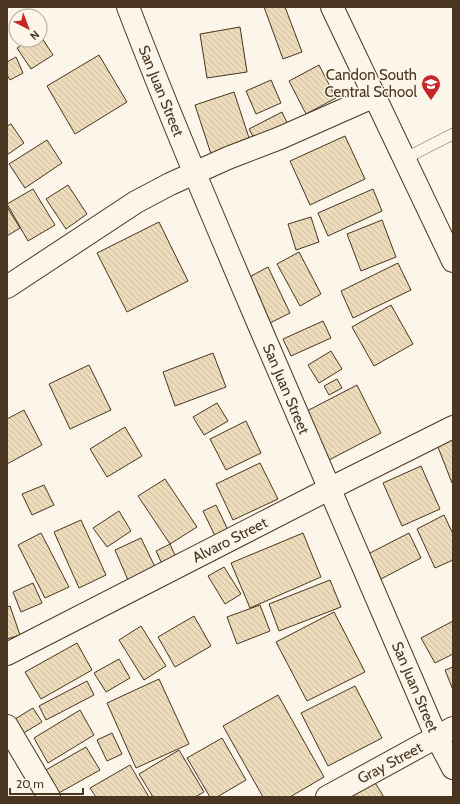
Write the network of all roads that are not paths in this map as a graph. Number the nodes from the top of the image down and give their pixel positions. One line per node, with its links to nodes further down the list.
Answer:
1 (128, 7): 6 (street, San Juan Street)
2 (332, 7): 3 (street)
3 (375, 96): 5 (street); 6 (street)
4 (453, 134): 5 (lane)
5 (404, 159): 7 (street)
6 (194, 173): 8 (street); 10 (street, San Juan Street)
7 (453, 261)
8 (7, 287)
9 (453, 426): 10 (street, Alvaro Street)
10 (329, 489): 11 (street, Alvaro Street); 13 (street, San Juan Street)
11 (7, 654)
12 (7, 726): 15 (street)
13 (445, 733): 14 (street, San Juan Street); 16 (street, Gray Street)
14 (453, 768)
15 (49, 797)
16 (327, 797)

